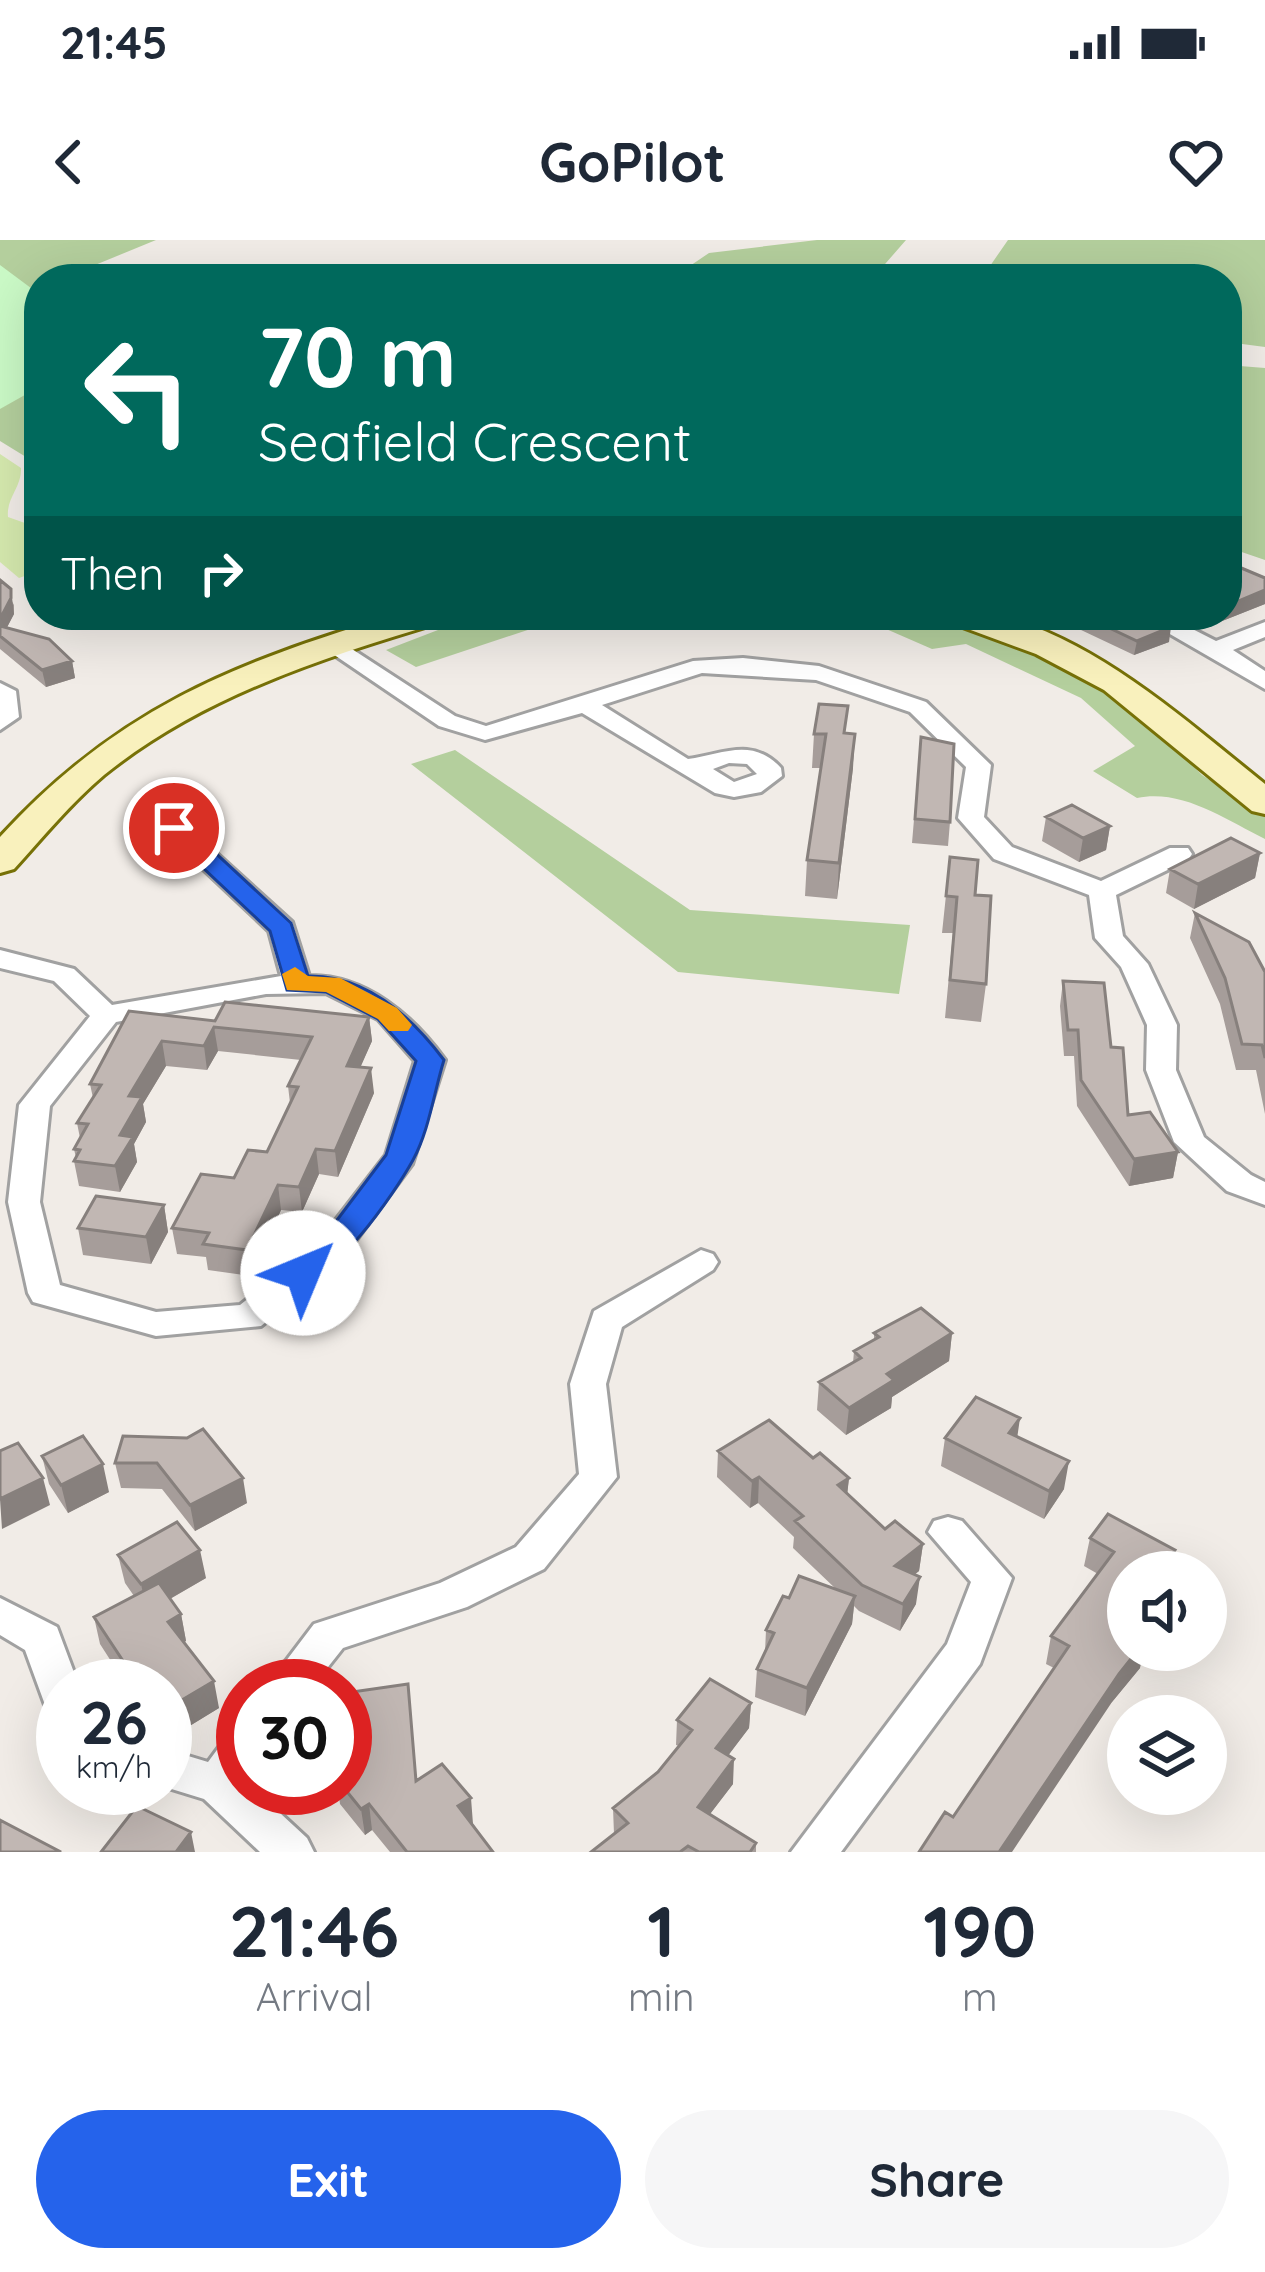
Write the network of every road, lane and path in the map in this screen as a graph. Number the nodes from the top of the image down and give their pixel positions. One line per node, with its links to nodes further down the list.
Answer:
1 (1265, 629): 6 (street)
2 (384, 630): 5 (street)
3 (1002, 630): 12 (street)
4 (1178, 630): 6 (street)
5 (335, 646): 9 (street); 15 (street)
6 (1217, 649): 7 (street)
7 (1265, 682)
8 (0, 690): 10 (street)
9 (584, 704): 11 (street); 16 (street)
10 (0, 723)
11 (700, 770)
12 (1265, 803)
13 (174, 828): 18 (street)
14 (1180, 854): 16 (street)
15 (0, 861)
16 (1102, 891): 20 (street)
17 (0, 959): 19 (street)
18 (297, 984): 19 (street); 19 (street)
19 (106, 1016)
20 (1265, 1194)
21 (700, 1262): 25 (street)
22 (948, 1532): 28 (street)
23 (0, 1616): 24 (street)
24 (49, 1659)
25 (310, 1659)
26 (265, 1815): 27 (street)
27 (291, 1852)
28 (814, 1852)

